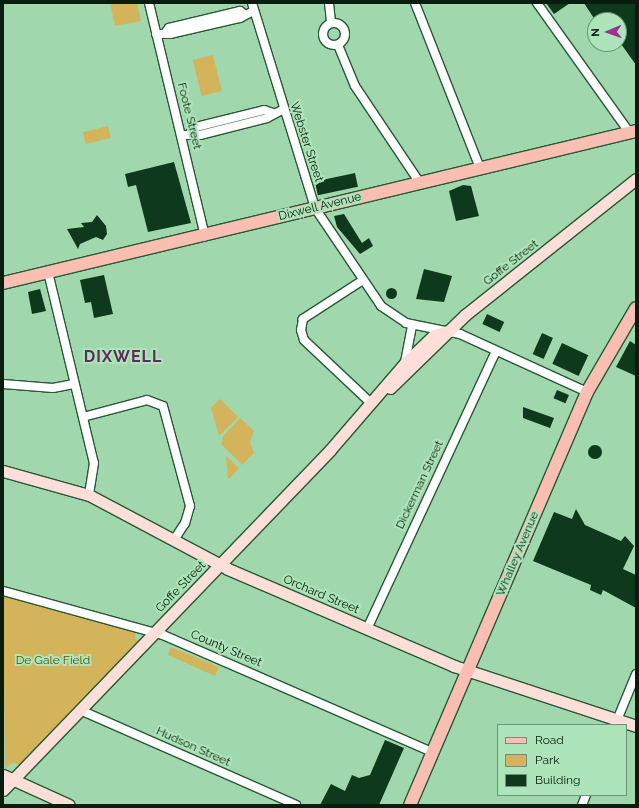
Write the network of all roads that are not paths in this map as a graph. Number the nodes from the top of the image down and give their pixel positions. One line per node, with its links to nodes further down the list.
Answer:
1 (149, 3): 7 (street, Foote Street)
2 (329, 3): 6 (street)
3 (415, 3): 12 (street)
4 (537, 3): 10 (street)
5 (253, 7): 7 (street); 9 (street, Webster Street)
6 (331, 23): 8 (street); 8 (street)
7 (156, 34): 11 (street, Foote Street)
8 (338, 45): 14 (street)
9 (282, 110): 11 (street); 16 (street, Webster Street)
10 (632, 132): 12 (main road, Dixwell Avenue)
11 (181, 135): 18 (street, Foote Street)
12 (480, 168): 14 (main road, Dixwell Avenue)
13 (636, 179): 17 (main road, Goffe Street)
14 (420, 183): 16 (main road, Dixwell Avenue)
15 (636, 186): 17 (main road, Goffe Street)
16 (315, 208): 18 (main road, Dixwell Avenue); 21 (street, Webster Street)
17 (591, 217): 24 (main road, Goffe Street)
18 (205, 236): 19 (main road, Dixwell Avenue)
19 (48, 272): 20 (main road, Dixwell Avenue); 28 (street)
20 (3, 280)
21 (363, 280): 23 (street, Webster Street); 30 (street)
22 (636, 308): 29 (main road, Whalley Avenue)
23 (412, 325): 24 (street, Webster Street); 26 (street)
24 (448, 331): 25 (street, Webster Street); 26 (main road, Goffe Street); 30 (main road, Goffe Street)
25 (496, 351): 29 (street, Webster Street); 37 (street, Dickerman Street)
26 (405, 363): 30 (main road, Goffe Street)
27 (3, 384): 28 (street)
28 (74, 384): 31 (street)
29 (587, 392): 39 (main road, Whalley Avenue)
30 (374, 402): 35 (main road, Goffe Street)
31 (83, 417): 33 (street); 34 (street)
32 (3, 472): 33 (main road, Orchard Street)
33 (89, 495): 34 (main road, Orchard Street)
34 (174, 540): 35 (main road, Orchard Street)
35 (220, 565): 37 (main road, Orchard Street); 38 (main road, Goffe Street)
36 (3, 591): 38 (street, County Street)
37 (367, 629): 39 (main road, Orchard Street)
38 (155, 633): 41 (main road, Goffe Street); 44 (street, County Street)
39 (468, 669): 42 (main road, Orchard Street); 44 (main road, Whalley Avenue)
40 (636, 674): 42 (street)
41 (80, 710): 45 (main road, Goffe Street); 48 (street, Hudson Street)
42 (616, 722): 43 (main road, Orchard Street)
43 (626, 724)
44 (432, 752): 49 (main road, Whalley Avenue)
45 (8, 777): 46 (main road, Goffe Street); 47 (main road)
46 (3, 790)
47 (69, 805)
48 (296, 805)
49 (410, 805)

